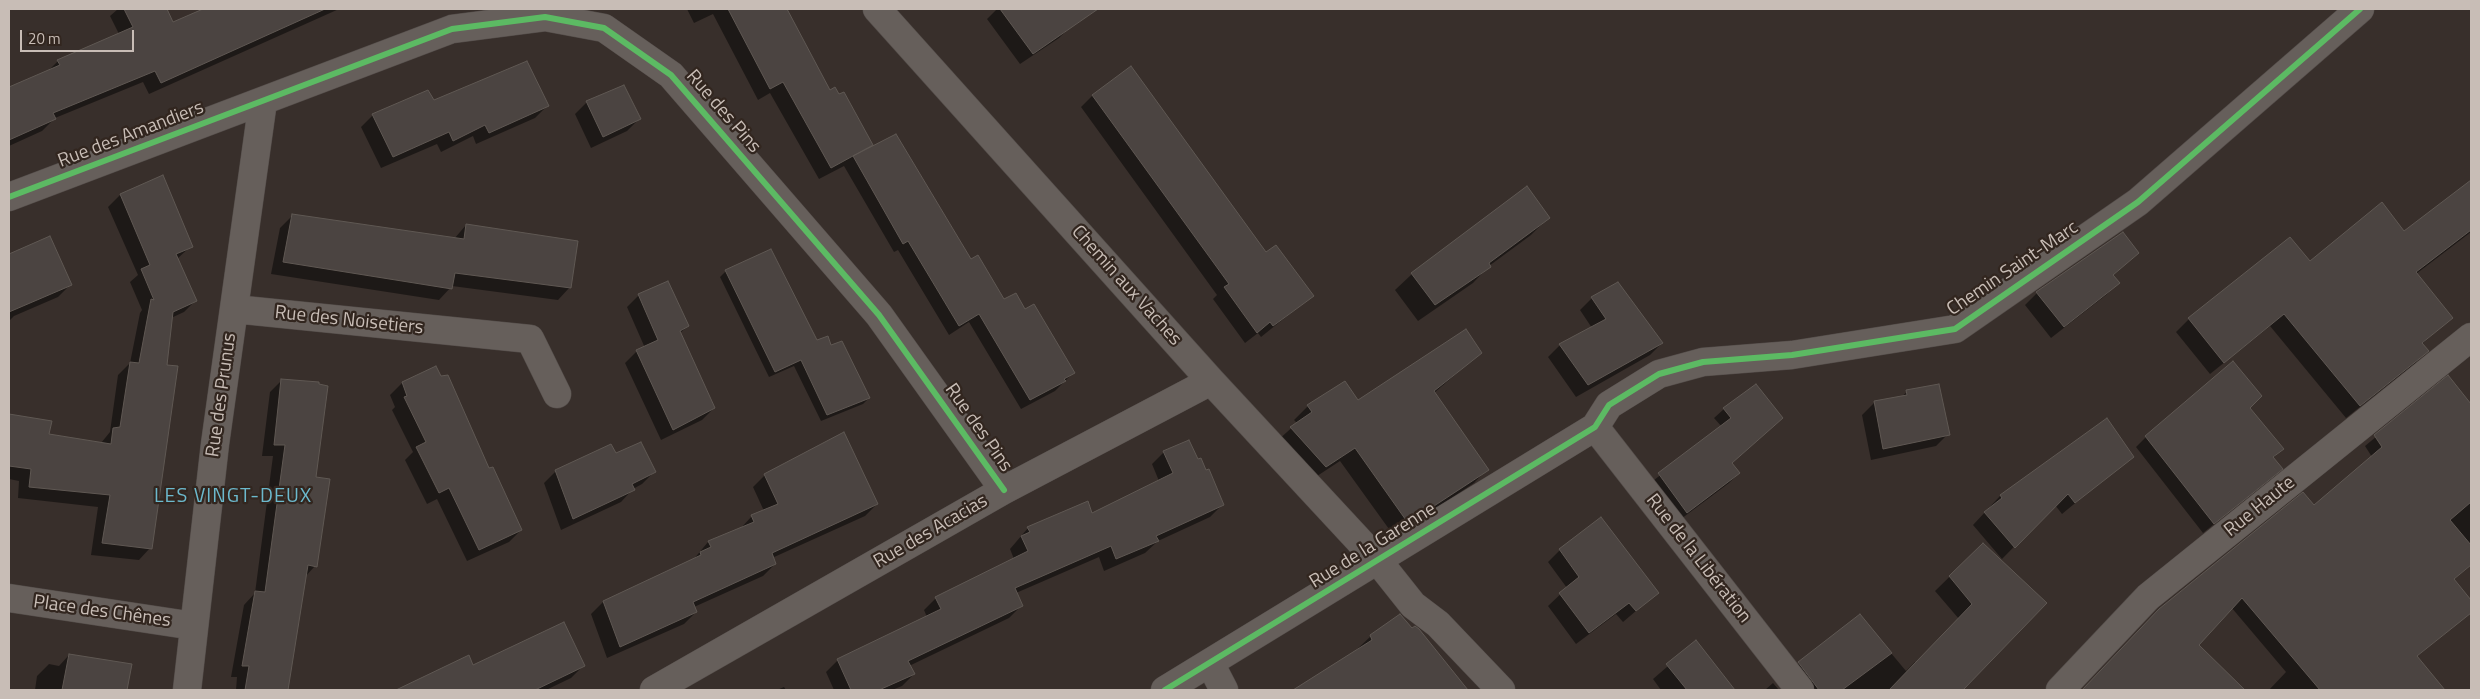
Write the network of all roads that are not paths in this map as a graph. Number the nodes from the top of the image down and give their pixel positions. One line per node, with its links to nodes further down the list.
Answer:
1 (877, 9): 7 (street, Chemin aux Vaches)
2 (2360, 9): 9 (street, Chemin Saint-Marc)
3 (263, 101): 4 (street, Rue des Amandiers); 5 (street, Rue des Prunus); 10 (street, Rue des Pins)
4 (9, 197)
5 (234, 309): 8 (street, Rue des Noisetiers); 13 (street, Rue des Prunus)
6 (2471, 337): 21 (street, Rue Haute)
7 (1211, 380): 10 (street, Rue des Acacias); 11 (street, Chemin aux Vaches)
8 (557, 394)
9 (1596, 427): 11 (street, Rue de la Garenne); 20 (street, Rue de la Libération)
10 (1004, 490): 16 (street, Rue des Acacias)
11 (1378, 561): 14 (street, Rue de la Garenne); 19 (street, Chemin aux Vaches)
12 (9, 598): 13 (street, Place des Chênes)
13 (194, 626): 15 (street, Rue des Prunus)
14 (1210, 663): 17 (street, Rue de la Garenne); 18 (street)
15 (187, 690)
16 (654, 690)
17 (1165, 690)
18 (1224, 690)
19 (1501, 690)
20 (1800, 690)
21 (2060, 690)

